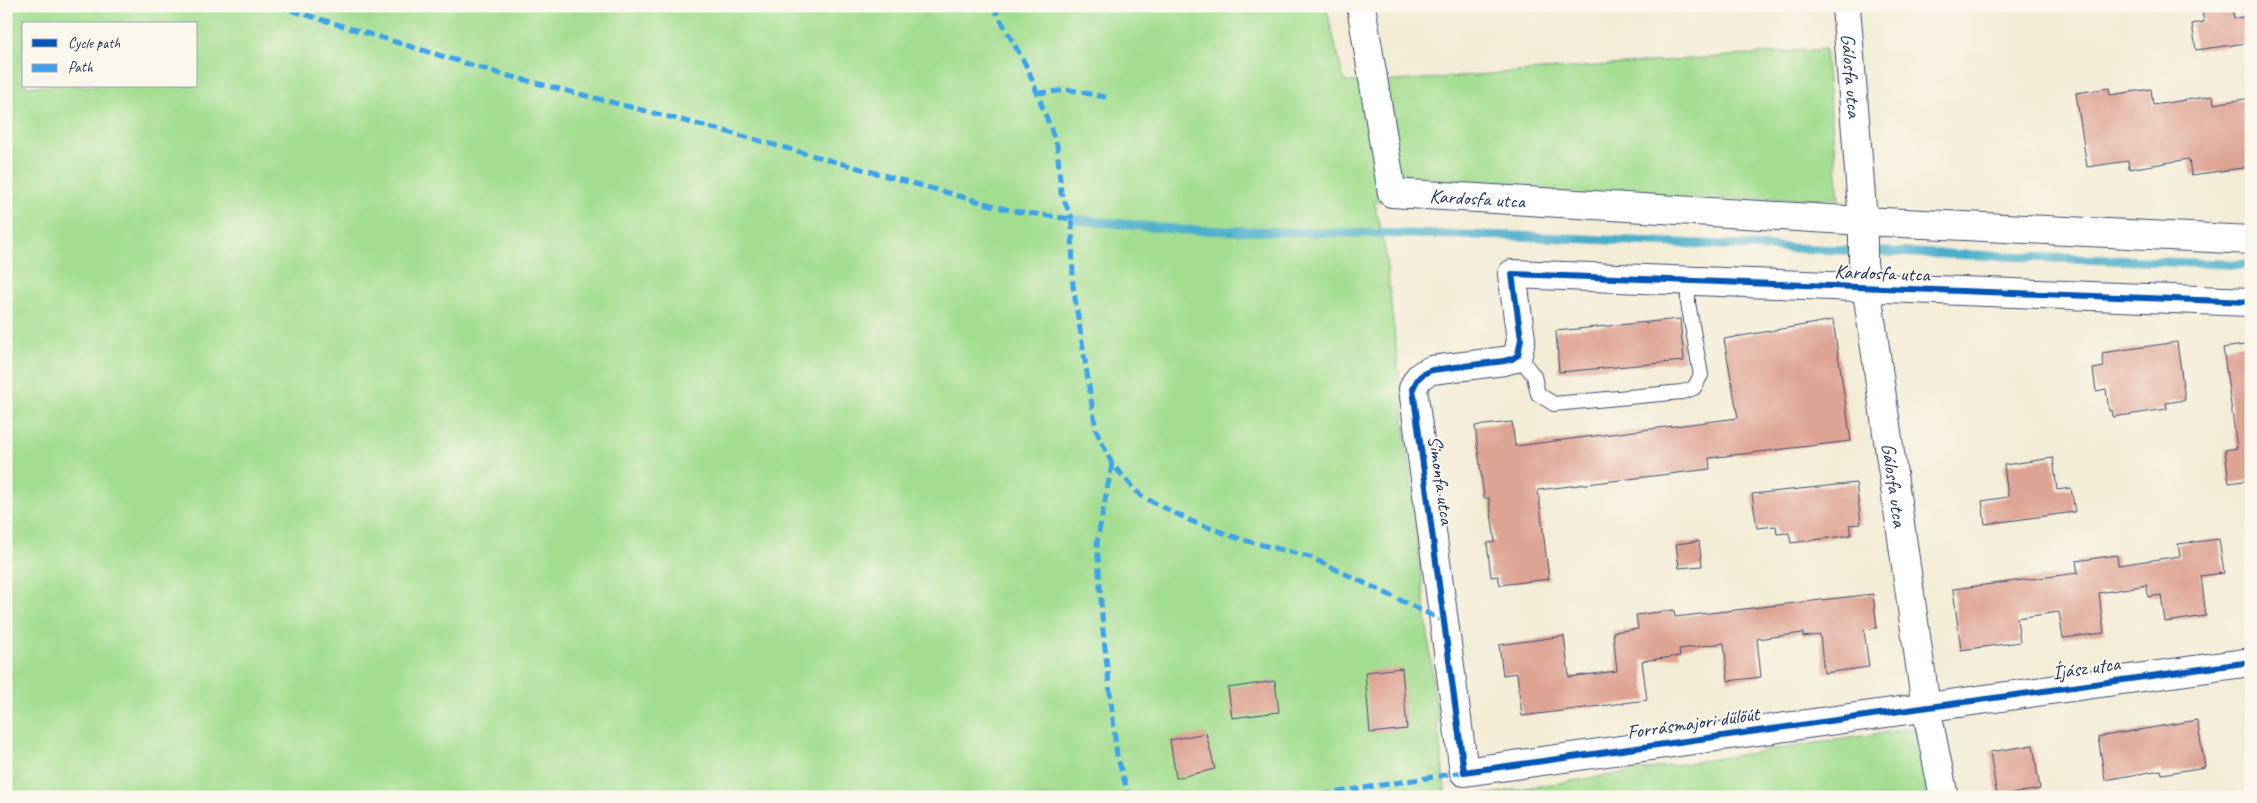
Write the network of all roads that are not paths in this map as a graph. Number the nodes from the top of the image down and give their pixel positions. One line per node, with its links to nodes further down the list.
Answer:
1 (1361, 6): 3 (street, Kardosfa utca)
2 (1846, 6): 3 (street, Gálosfa utca)
3 (1862, 228): 4 (street, Kardosfa utca); 5 (street, Gálosfa utca)
4 (2251, 240)
5 (1865, 276): 6 (street, Kardosfa utca); 7 (street, Kardosfa utca); 10 (street, Gálosfa utca)
6 (1688, 281): 8 (street, Kardosfa utca); 8 (lane)
7 (2251, 302)
8 (1518, 355): 11 (street, Simonfa utca)
9 (2251, 662): 10 (street, Íjász utca)
10 (1926, 707): 11 (street, Forrásmajori dűlőút); 12 (street, Gálosfa utca)
11 (1464, 772)
12 (1944, 797)

